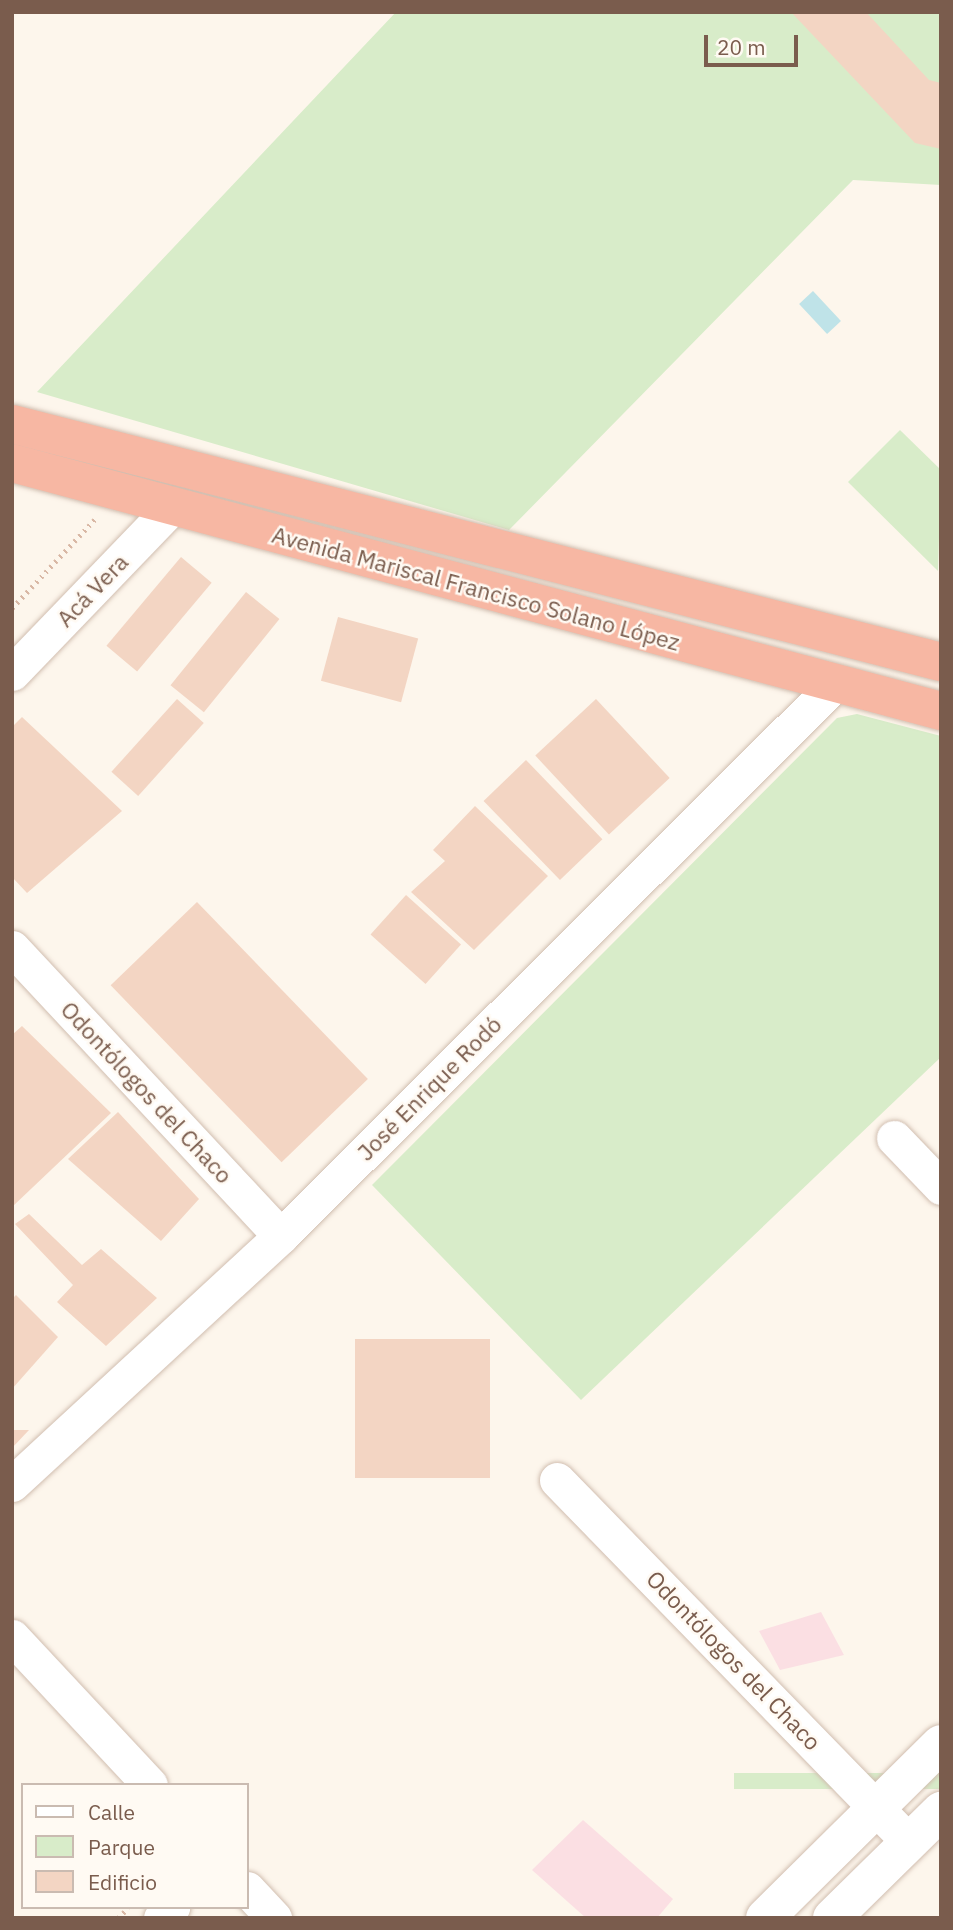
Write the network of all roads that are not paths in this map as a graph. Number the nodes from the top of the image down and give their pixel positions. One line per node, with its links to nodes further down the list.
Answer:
1 (12, 424): 4 (highway, Avenida Mariscal Francisco Solano López)
2 (12, 463): 3 (highway, Avenida Mariscal Francisco Solano López)
3 (172, 508): 5 (street, Acá Vera); 6 (highway, Avenida Mariscal Francisco Solano López)
4 (941, 662)
5 (12, 673)
6 (836, 683): 7 (highway, Avenida Mariscal Francisco Solano López); 11 (street, José Enrique Rodó)
7 (941, 710)
8 (12, 948): 11 (street, Odontólogos del Chaco)
9 (894, 1138): 10 (street)
10 (941, 1187)
11 (281, 1236): 13 (street, José Enrique Rodó)
12 (557, 1480): 17 (street, Odontólogos del Chaco)
13 (12, 1484)
14 (12, 1637): 16 (street)
15 (941, 1744): 17 (street)
16 (148, 1783)
17 (877, 1807): 19 (street, Odontólogos del Chaco); 22 (street)
18 (941, 1811): 19 (street)
19 (909, 1842): 23 (street)
20 (248, 1890): 21 (street)
21 (274, 1918)
22 (765, 1918)
23 (832, 1918)

